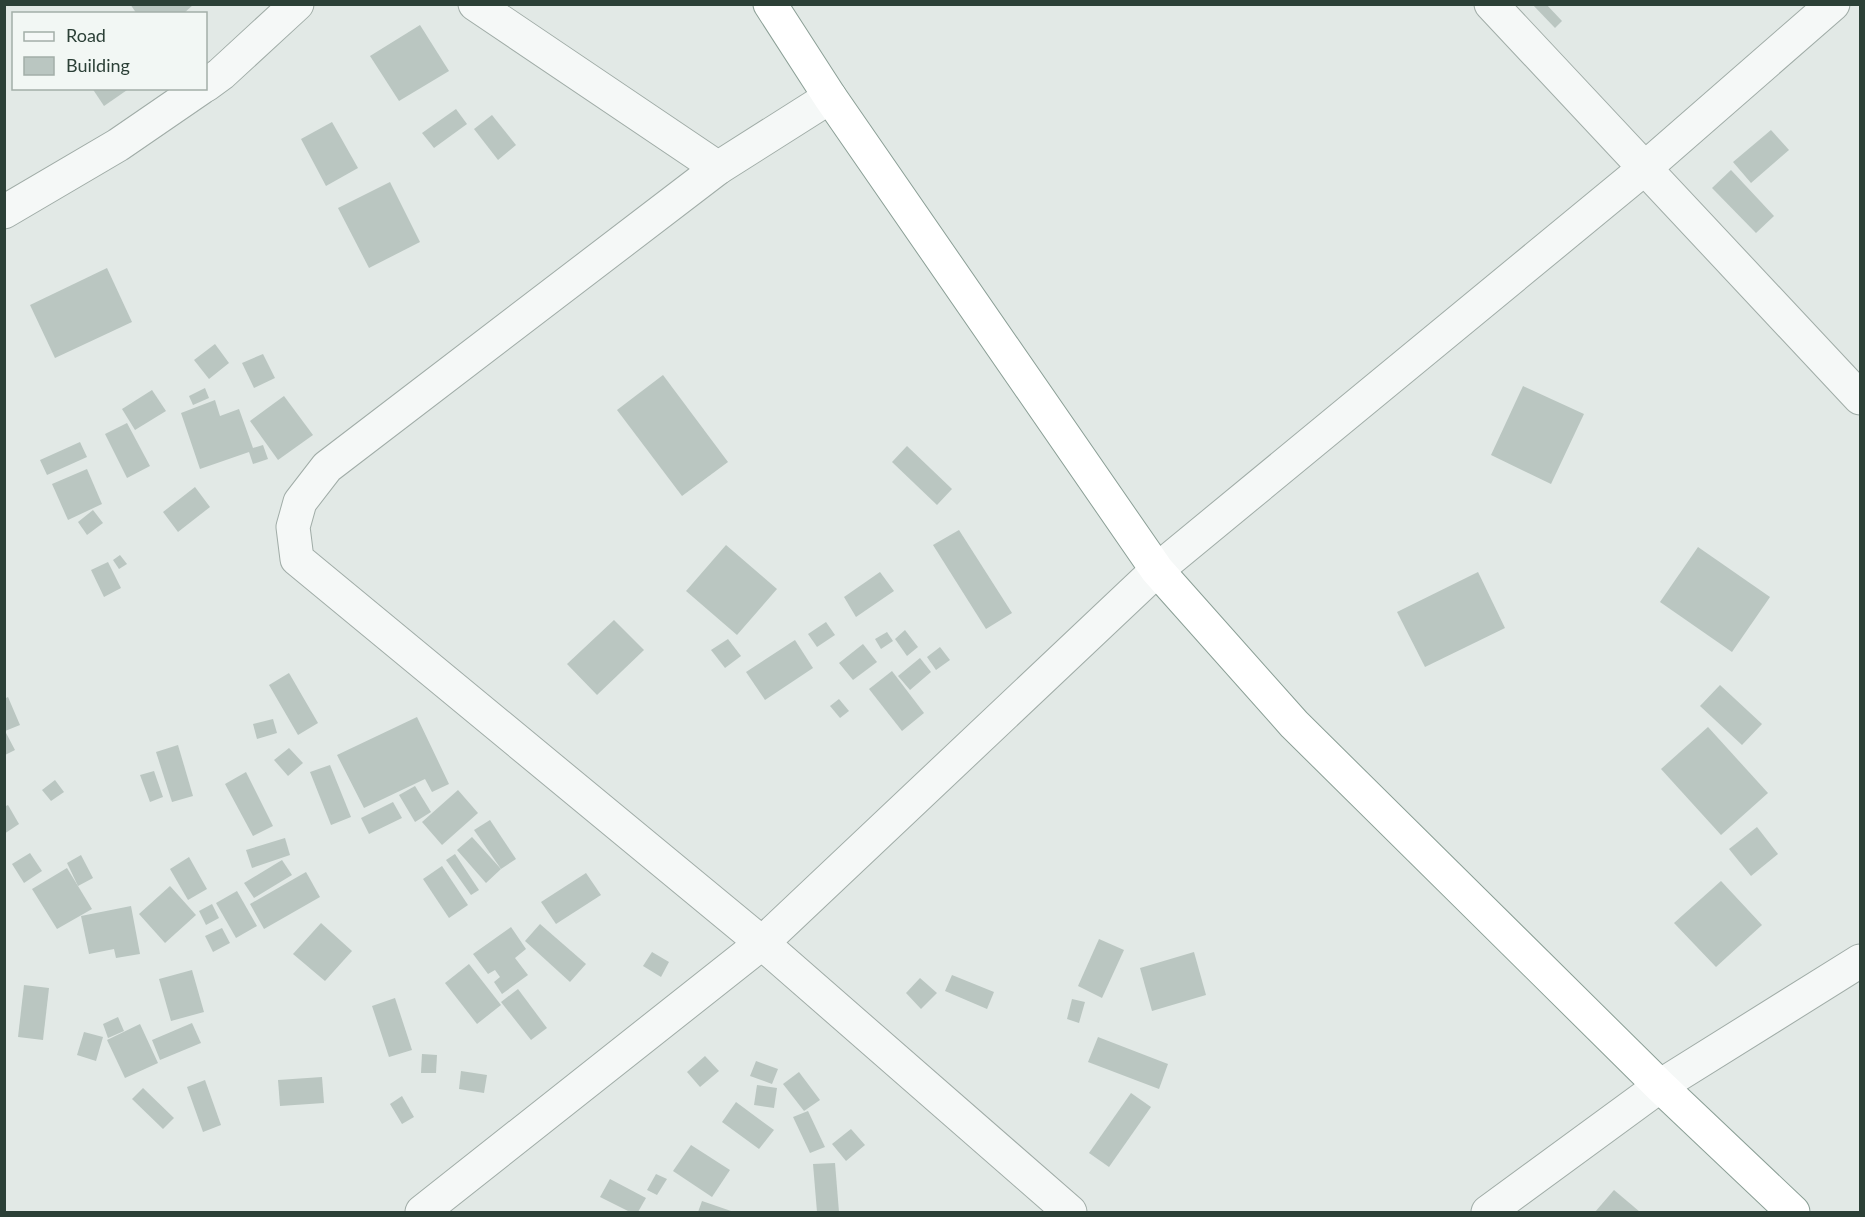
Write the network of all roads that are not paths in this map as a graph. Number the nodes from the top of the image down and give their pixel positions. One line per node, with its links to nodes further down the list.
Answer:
1 (297, 4): 6 (street)
2 (475, 4): 9 (street)
3 (770, 4): 8 (highway)
4 (1491, 4): 10 (street)
5 (1833, 4): 10 (street)
6 (207, 84)
7 (198, 90): 11 (street)
8 (830, 97): 9 (street); 13 (highway)
9 (718, 168): 14 (street)
10 (1644, 168): 12 (street); 13 (street)
11 (4, 212)
12 (1860, 398)
13 (1157, 570): 14 (street); 16 (highway)
14 (762, 943): 17 (street); 18 (street)
15 (1860, 961): 16 (street)
16 (1660, 1086): 19 (street); 20 (highway)
17 (422, 1212)
18 (1070, 1212)
19 (1488, 1212)
20 (1793, 1212)

